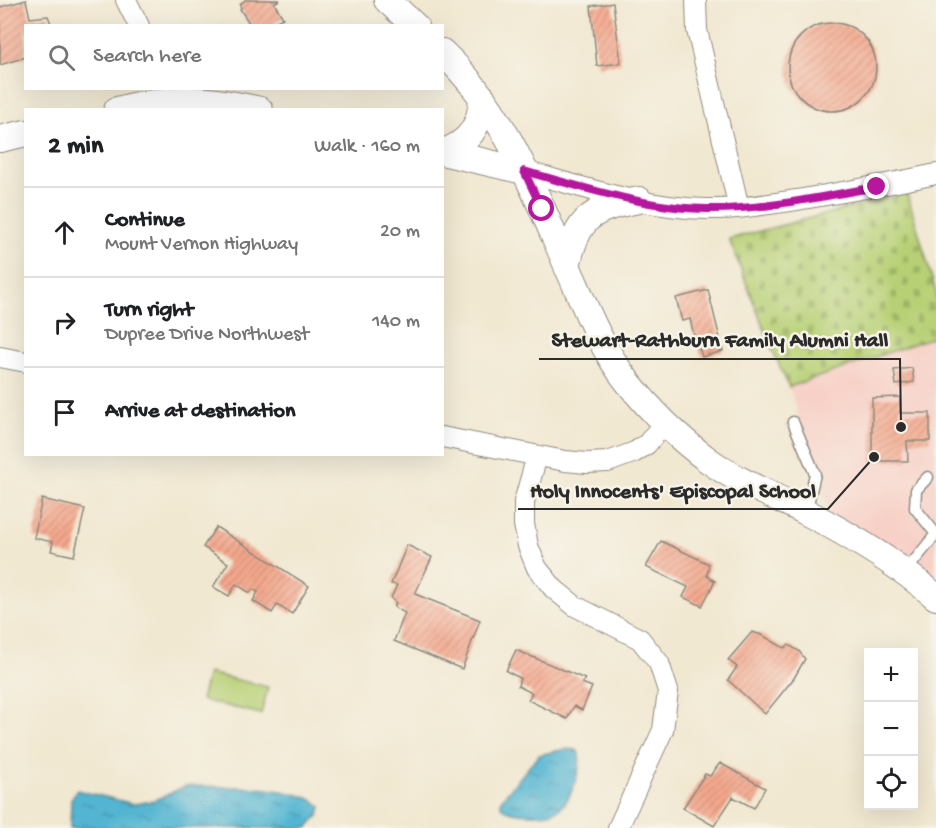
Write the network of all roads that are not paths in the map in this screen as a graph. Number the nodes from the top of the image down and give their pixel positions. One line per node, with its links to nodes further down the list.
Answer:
1 (126, 0): 4 (street)
2 (387, 0): 5 (street)
3 (696, 0): 18 (street)
4 (138, 24)
5 (413, 24)
6 (444, 54): 8 (street)
7 (150, 95): 9 (street); 10 (street)
8 (482, 97): 13 (street); 15 (street)
9 (121, 108)
10 (252, 108)
11 (24, 133): 12 (street)
12 (0, 139)
13 (444, 152)
14 (444, 152): 15 (street)
15 (524, 171): 17 (street); 19 (street)
16 (936, 174): 18 (street)
17 (639, 200): 18 (street); 19 (street)
18 (739, 208)
19 (567, 267): 23 (street)
20 (0, 357): 21 (street)
21 (24, 362)
22 (793, 422): 27 (lane)
23 (663, 424): 25 (street); 27 (street)
24 (444, 437): 25 (street)
25 (537, 456): 31 (street)
26 (928, 477): 28 (lane)
27 (806, 512): 29 (street)
28 (936, 534): 29 (lane)
29 (906, 571): 30 (street)
30 (936, 597)
31 (618, 828)

